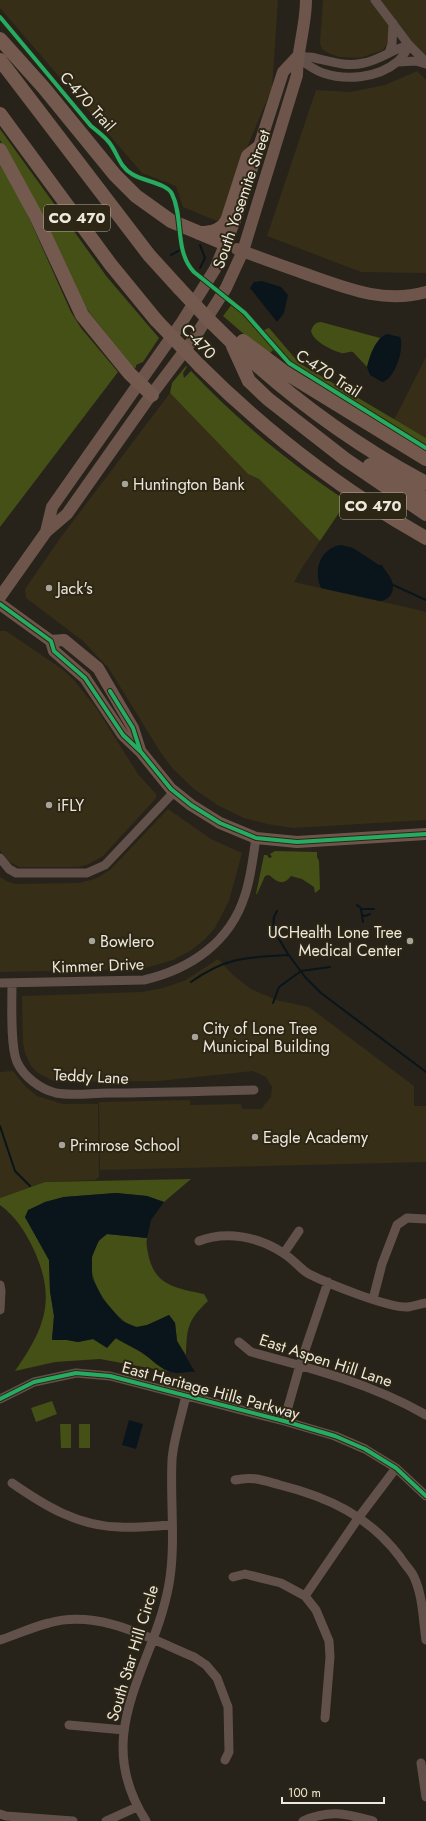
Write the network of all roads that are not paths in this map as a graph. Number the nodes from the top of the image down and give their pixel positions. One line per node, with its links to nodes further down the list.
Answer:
1 (306, 0): 7 (main road, South Yosemite Street)
2 (375, 0): 3 (street)
3 (393, 23): 5 (street); 6 (street)
4 (0, 39): 14 (highway)
5 (409, 44): 6 (street); 9 (street); 10 (street)
6 (389, 53): 7 (street)
7 (297, 57): 9 (street); 12 (main road, South Yosemite Street); 16 (main road, South Yosemite Street)
8 (0, 60): 18 (highway, C-470 / CO 470, bridge)
9 (398, 62): 10 (street)
10 (426, 63)
11 (0, 114): 26 (highway, C-470 / CO 470, bridge)
12 (258, 148): 14 (highway); 15 (main road, South Yosemite Street)
13 (0, 150): 19 (highway)
14 (198, 232): 15 (highway)
15 (226, 244): 16 (main road); 19 (main road, South Yosemite Street)
16 (243, 251): 17 (main road); 20 (main road, South Yosemite Street)
17 (426, 292)
18 (227, 334): 21 (highway); 22 (highway, C-470 / CO 470); 23 (highway)
19 (138, 383): 20 (highway); 25 (main road, South Yosemite Street)
20 (152, 395): 25 (main road, South Yosemite Street)
21 (426, 459)
22 (426, 483)
23 (422, 504): 24 (highway)
24 (426, 514)
25 (46, 532): 27 (main road, South Yosemite Street)
26 (426, 538)
27 (0, 597)
28 (0, 604): 29 (main road)
29 (52, 641): 30 (main road); 31 (main road)
30 (57, 653): 31 (main road); 32 (main road)
31 (110, 691): 33 (main road)
32 (99, 698): 33 (main road); 34 (main road)
33 (132, 728): 34 (main road)
34 (141, 752): 35 (main road)
35 (174, 792): 37 (main road); 38 (street)
36 (426, 834): 37 (main road)
37 (256, 838): 40 (street, Kimmer Drive)
38 (0, 858)
39 (0, 983): 40 (street, Kimmer Drive)
40 (12, 983): 41 (street, Teddy Lane)
41 (254, 1090)
42 (426, 1219): 48 (street)
43 (299, 1231): 45 (street)
44 (199, 1241): 45 (street)
45 (284, 1253): 46 (street)
46 (328, 1282): 48 (street); 52 (street)
47 (0, 1285): 50 (street)
48 (373, 1299): 49 (street)
49 (426, 1302)
50 (0, 1310)
51 (239, 1342): 52 (street, East Aspen Hill Lane)
52 (300, 1365): 55 (street, East Aspen Hill Lane); 56 (street)
53 (186, 1395): 54 (street, East Heritage Hills Parkway); 56 (street, East Heritage Hills Parkway); 62 (street, South Star Hill Circle)
54 (0, 1400)
55 (426, 1415)
56 (284, 1421): 57 (street, East Heritage Hills Parkway)
57 (396, 1468): 60 (street, East Heritage Hills Parkway); 61 (street)
58 (235, 1480): 61 (street)
59 (12, 1482): 62 (street)
60 (426, 1496)
61 (359, 1517): 64 (street); 67 (street)
62 (172, 1525): 65 (street, South Star Hill Circle)
63 (233, 1577): 64 (street)
64 (305, 1596): 68 (street)
65 (152, 1639): 66 (street); 70 (street, South Star Hill Circle); 71 (street)
66 (0, 1640)
67 (426, 1640)
68 (325, 1718)
69 (69, 1725): 70 (street)
70 (124, 1730): 74 (street, South Star Hill Circle)
71 (225, 1760)
72 (421, 1763): 73 (street)
73 (426, 1797)
74 (137, 1806): 78 (street); 79 (street, South Star Hill Circle)
75 (0, 1814): 76 (street)
76 (40, 1820): 77 (street)
77 (73, 1821)
78 (106, 1821)
79 (146, 1821)
80 (303, 1821): 81 (street)
81 (373, 1821)

